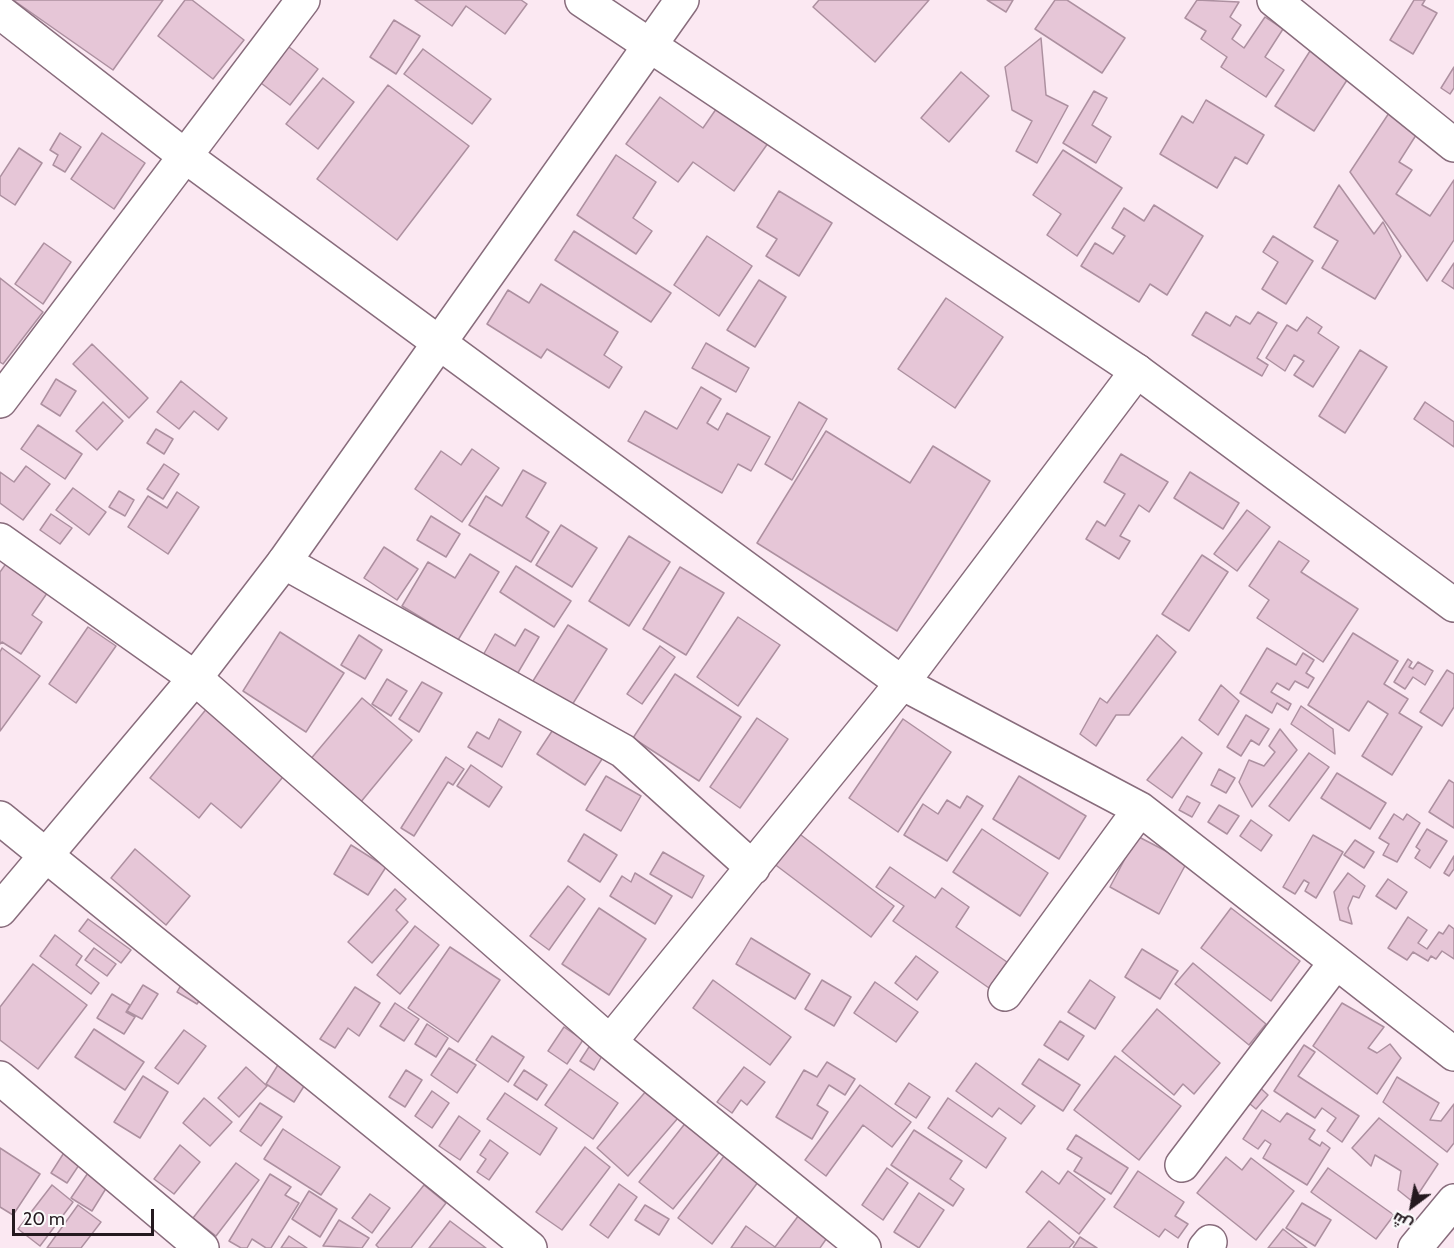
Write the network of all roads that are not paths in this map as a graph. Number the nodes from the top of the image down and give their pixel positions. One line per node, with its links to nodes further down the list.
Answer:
1 (303, 0): 8 (street)
2 (582, 0): 6 (street)
3 (682, 0): 6 (street)
4 (1274, 0): 7 (street)
5 (0, 12): 8 (street)
6 (648, 46): 9 (street); 10 (street)
7 (1454, 145)
8 (185, 156): 9 (street); 11 (street)
9 (440, 343): 13 (street); 16 (street)
10 (1137, 371): 14 (street); 16 (street)
11 (0, 401)
12 (0, 540): 15 (street)
13 (284, 562): 15 (street); 20 (street)
14 (1454, 605)
15 (195, 678): 19 (street); 24 (street)
16 (902, 683): 17 (street); 20 (street)
17 (1140, 809): 22 (street); 23 (street)
18 (0, 818): 19 (street)
19 (45, 854): 21 (street); 30 (street)
20 (753, 868): 24 (street)
21 (0, 910)
22 (1336, 962): 25 (street); 27 (street)
23 (1005, 994)
24 (610, 1042): 31 (street)
25 (1454, 1054)
26 (0, 1078): 29 (street)
27 (1182, 1165)
28 (1454, 1201): 32 (street)
29 (202, 1248)
30 (530, 1248)
31 (864, 1248)
32 (1415, 1248)

